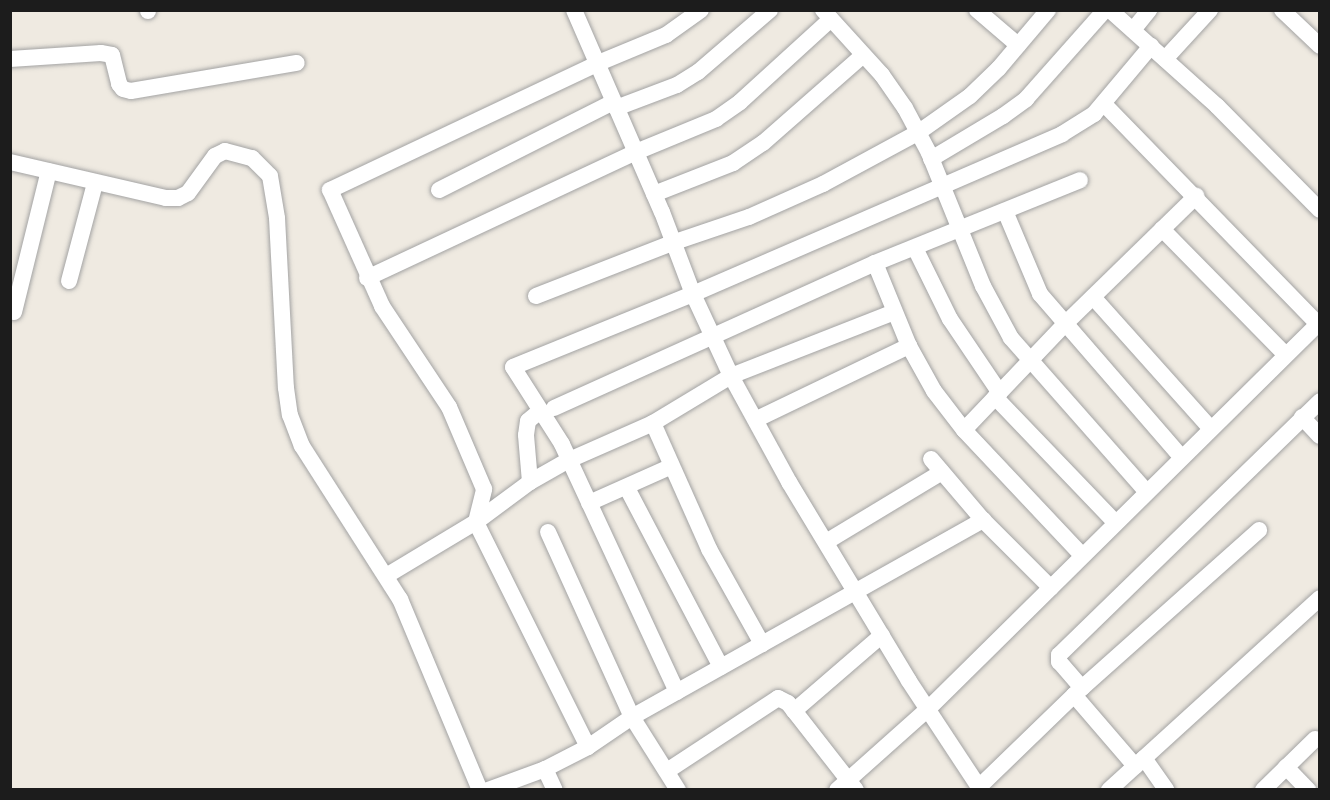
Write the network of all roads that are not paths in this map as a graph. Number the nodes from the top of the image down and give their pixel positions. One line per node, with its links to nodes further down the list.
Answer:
1 (574, 10): 19 (street)
2 (700, 10): 19 (street)
3 (770, 10): 21 (street)
4 (977, 10): 12 (street)
5 (1048, 10): 12 (street)
6 (1108, 10): 11 (street); 24 (street)
7 (1149, 10): 11 (street)
8 (1210, 10): 16 (street)
9 (1282, 10): 14 (street)
10 (827, 15): 15 (street); 23 (street)
11 (1133, 30): 13 (street)
12 (1018, 45): 22 (street)
13 (1151, 46): 16 (street); 20 (street)
14 (1320, 46)
15 (863, 55): 22 (street); 31 (street)
16 (1165, 58): 33 (street)
17 (10, 59): 18 (street)
18 (297, 63)
19 (596, 64): 21 (street); 40 (street)
20 (1104, 104): 29 (street); 32 (street)
21 (614, 105): 23 (street); 30 (street)
22 (919, 132): 24 (street); 37 (street)
23 (636, 152): 31 (street); 40 (street)
24 (931, 159): 29 (street)
25 (10, 162): 26 (street)
26 (49, 171): 28 (street); 45 (street)
27 (1080, 180): 34 (street)
28 (95, 183): 41 (street); 79 (street)
29 (942, 186): 36 (street); 42 (street)
30 (439, 190)
31 (654, 194): 37 (street)
32 (1196, 196): 35 (street); 47 (street)
33 (1320, 210)
34 (1005, 211): 36 (street); 48 (street)
35 (1162, 229): 44 (street); 51 (street)
36 (960, 230): 38 (street); 52 (street)
37 (672, 243): 42 (street); 43 (street)
38 (915, 248): 39 (street); 54 (street)
39 (875, 263): 46 (street); 49 (street)
40 (368, 278): 73 (street)
41 (69, 281)
42 (693, 294): 49 (street); 56 (street)
43 (536, 296)
44 (1093, 297): 48 (street); 60 (street)
45 (14, 312)
46 (894, 312): 50 (street); 53 (street)
47 (1319, 323): 51 (street)
48 (1064, 325): 52 (street); 63 (street)
49 (713, 337): 53 (street); 56 (street)
50 (909, 346): 58 (street); 61 (street)
51 (1285, 354): 60 (street)
52 (1030, 361): 54 (street); 70 (street)
53 (731, 376): 58 (street); 59 (street)
54 (998, 395): 61 (street); 74 (street)
55 (1320, 401): 57 (street)
56 (547, 409): 65 (street); 68 (street)
57 (1302, 417): 62 (street); 87 (street)
58 (757, 419): 77 (street)
59 (653, 423): 65 (street); 66 (street)
60 (1211, 429): 63 (street)
61 (964, 430): 78 (street)
62 (1320, 436)
63 (1181, 458): 70 (street)
64 (931, 459): 67 (street)
65 (567, 461): 68 (street); 71 (street)
66 (670, 467): 69 (street); 84 (street)
67 (942, 472): 72 (street); 77 (street)
68 (530, 482): 73 (street)
69 (627, 488): 71 (street); 85 (street)
70 (1147, 492): 74 (street)
71 (589, 503): 86 (street)
72 (982, 520): 80 (street); 81 (street)
73 (476, 522): 79 (street); 92 (street)
74 (1115, 522): 78 (street)
75 (1259, 530): 87 (street)
76 (548, 532): 90 (street)
77 (826, 542): 81 (street)
78 (1082, 555): 80 (street)
79 (386, 576): 99 (street)
80 (1051, 588): 88 (street)
81 (855, 590): 83 (street); 84 (street)
82 (1320, 598): 93 (street)
83 (882, 635): 88 (street); 89 (street)
84 (762, 644): 85 (street)
85 (721, 667): 86 (street)
86 (677, 692): 90 (street)
87 (1078, 692): 93 (street); 98 (street)
88 (928, 709): 97 (street); 98 (street)
89 (794, 711): 96 (street); 97 (street)
90 (632, 717): 92 (street); 96 (street)
91 (1315, 739): 94 (street)
92 (588, 747): 95 (street)
93 (1139, 762): 103 (street); 104 (street)
94 (1286, 767): 105 (street); 106 (street)
95 (545, 769): 100 (street); 101 (street)
96 (667, 771): 102 (street)
97 (847, 786)
98 (980, 788)
99 (480, 789)
100 (488, 789)
101 (555, 789)
102 (678, 789)
103 (1109, 789)
104 (1166, 789)
105 (1263, 789)
106 (1308, 789)

